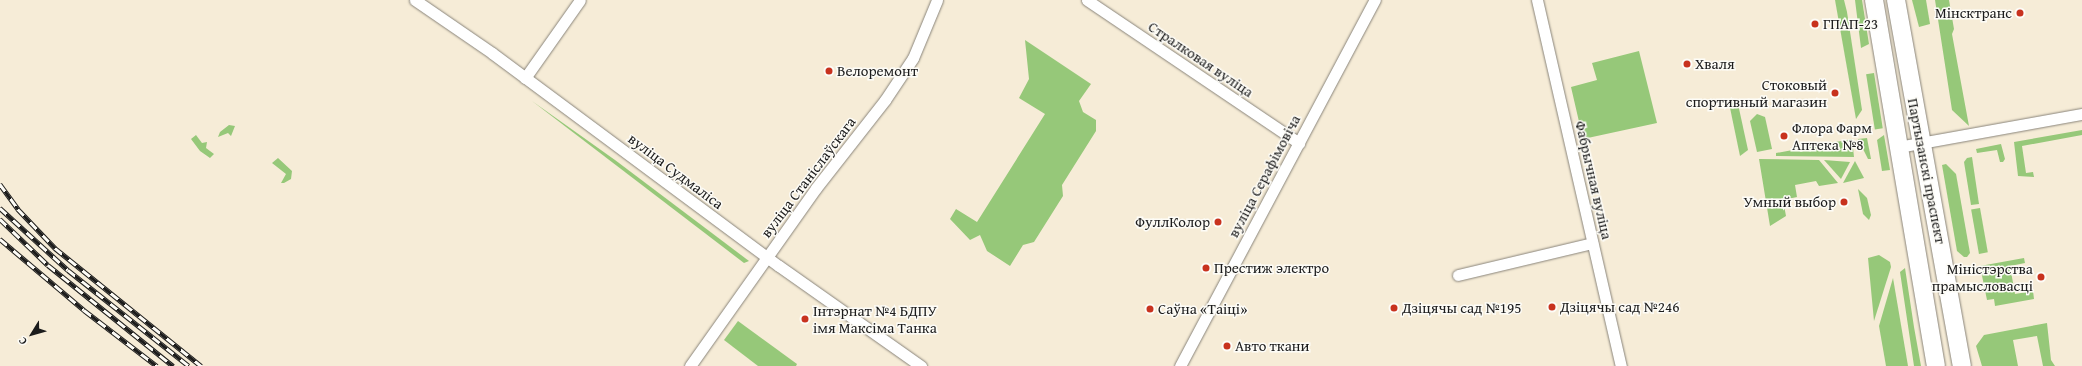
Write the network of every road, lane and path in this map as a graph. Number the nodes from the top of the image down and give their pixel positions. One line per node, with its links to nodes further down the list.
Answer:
1 (415, 0): 9 (street, вуліца Судмаліса)
2 (580, 0): 9 (street)
3 (938, 0): 15 (street, вуліца Станіслаўскага)
4 (1087, 0): 11 (street, Стралковая вуліца)
5 (1374, 0): 11 (street, вуліца Серафімовіча)
6 (1537, 0): 14 (street, Фабрычная вуліца)
7 (1874, 0): 13 (main road, Партызанскі праспект)
8 (1896, 0): 12 (main road, Партызанскі праспект)
9 (525, 78): 15 (street, вуліца Судмаліса)
10 (2082, 114): 12 (street)
11 (1298, 143): 21 (street, вуліца Серафімовіча)
12 (1921, 143): 13 (street); 18 (main road, Партызанскі праспект)
13 (1898, 148): 17 (main road, Партызанскі праспект)
14 (1592, 242): 16 (street); 22 (street, Фабрычная вуліца)
15 (766, 256): 19 (street, вуліца Станіслаўскага); 20 (street, вуліца Судмаліса)
16 (1458, 275)
17 (1930, 326): 23 (main road); 24 (main road, Партызанскі праспект)
18 (1959, 340): 25 (main road, Партызанскі праспект); 26 (main road)
19 (690, 366)
20 (921, 366)
21 (1180, 366)
22 (1621, 366)
23 (1928, 366)
24 (1936, 366)
25 (1962, 366)
26 (1971, 366)

